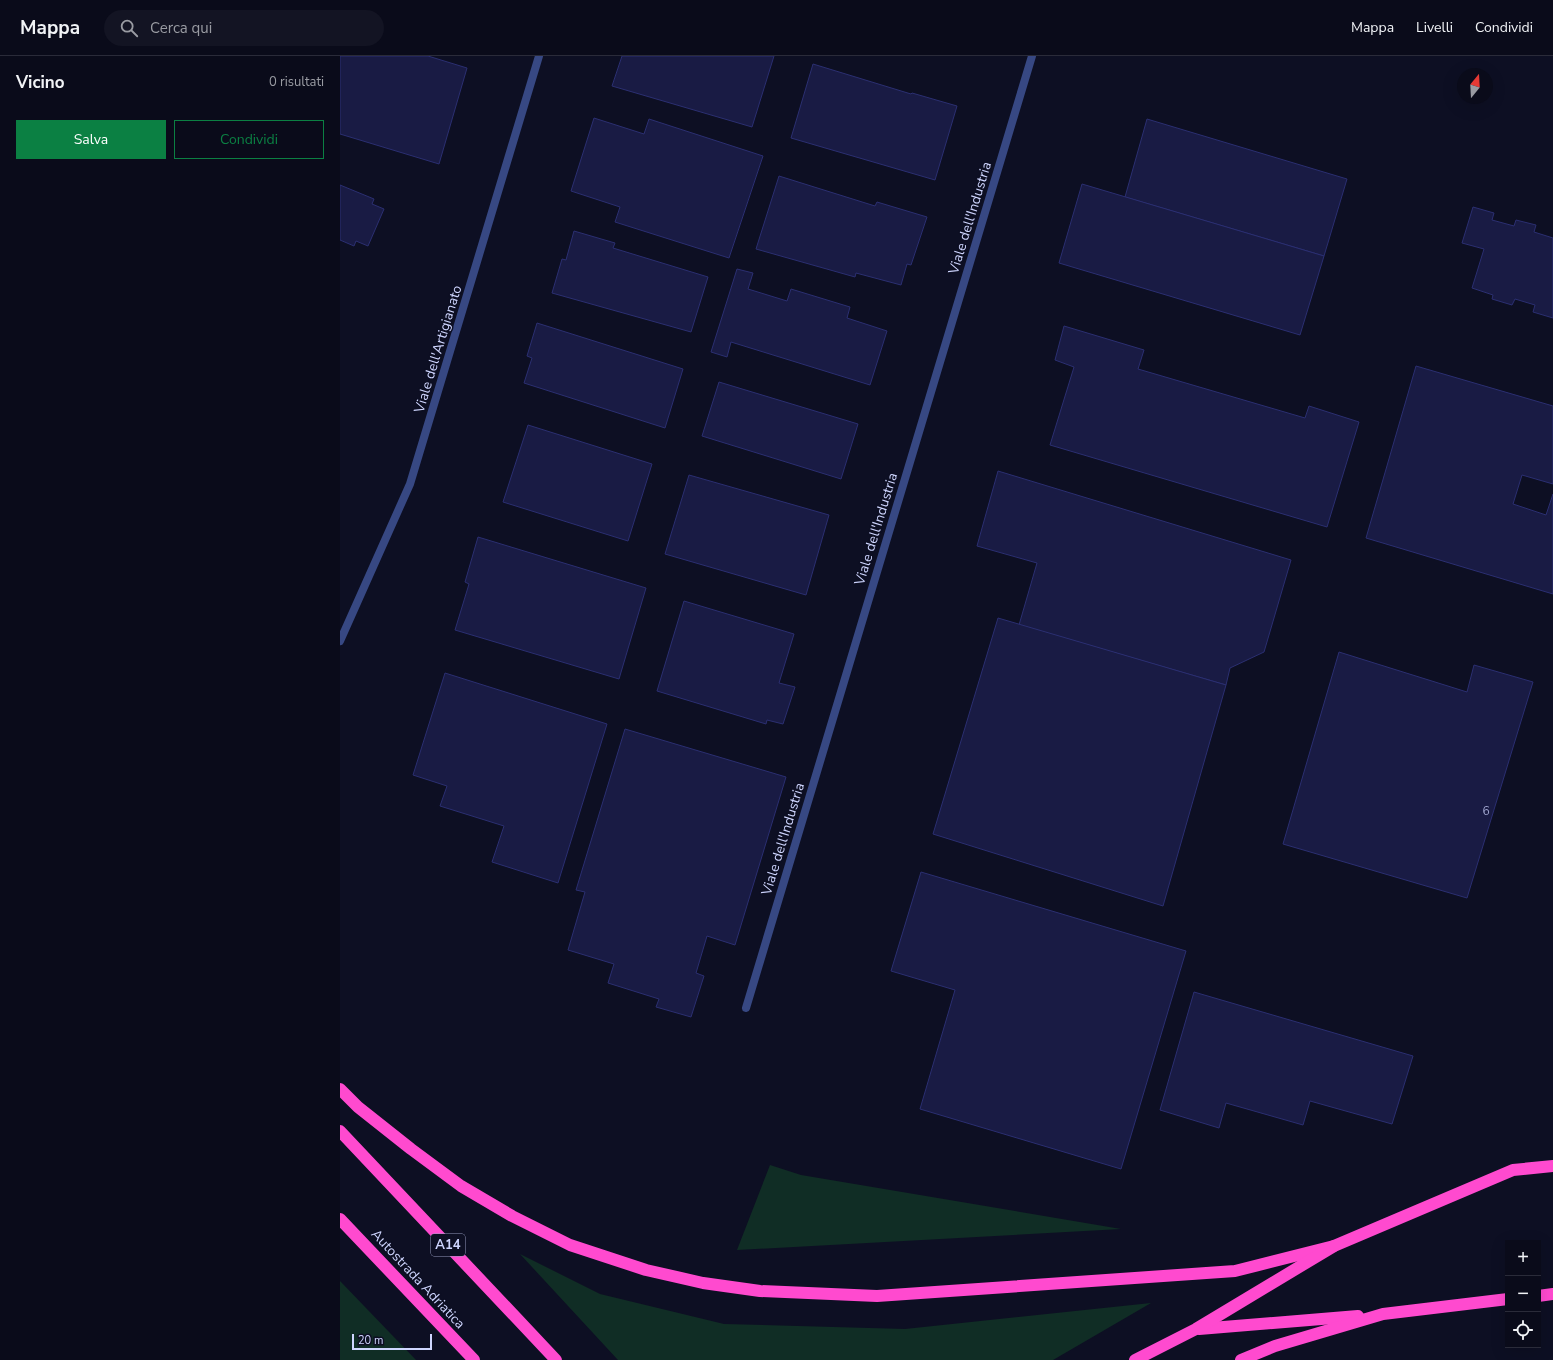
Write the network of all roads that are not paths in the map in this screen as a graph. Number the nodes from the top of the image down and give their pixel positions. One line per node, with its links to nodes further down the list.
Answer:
1 (539, 56): 3 (street, Viale dell'Artigianato)
2 (1032, 56): 4 (street, Viale dell'Industria)
3 (340, 641)
4 (746, 1008)
5 (340, 1089): 9 (highway)
6 (340, 1131): 16 (highway, A14)
7 (1553, 1166): 9 (highway)
8 (340, 1219): 15 (highway, Autostrada Adriatica)
9 (1334, 1246): 14 (highway)
10 (1553, 1294): 11 (highway)
11 (1541, 1296)
12 (1505, 1299): 13 (highway)
13 (1383, 1314): 14 (highway); 18 (highway)
14 (1196, 1329): 17 (highway)
15 (474, 1360)
16 (556, 1360)
17 (1135, 1360)
18 (1241, 1360)

